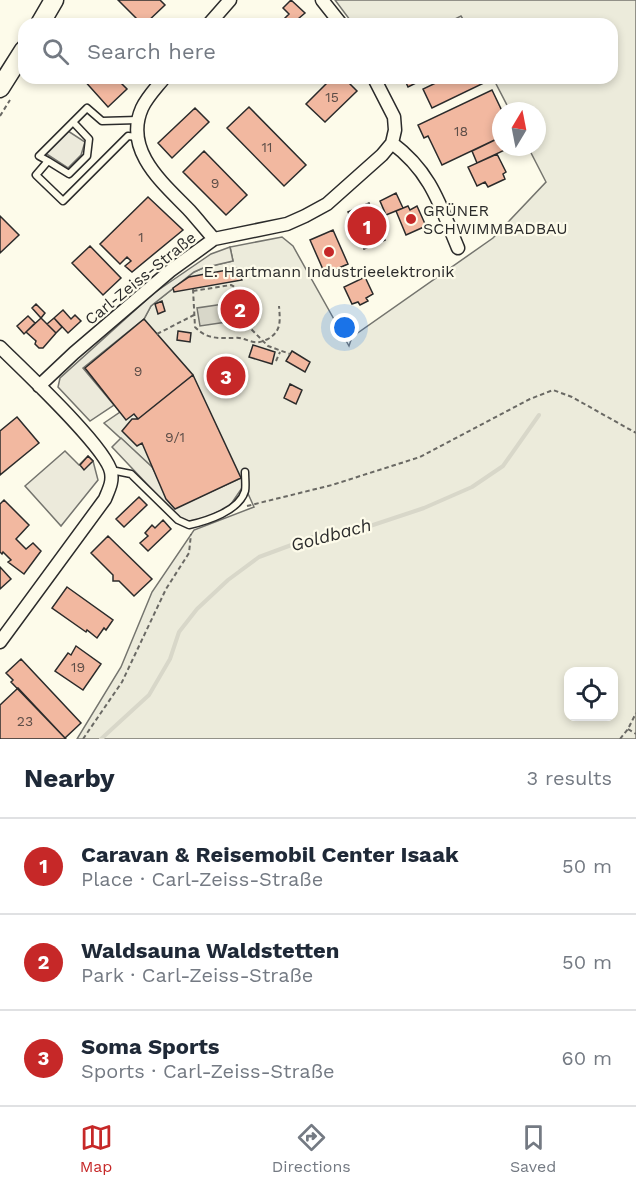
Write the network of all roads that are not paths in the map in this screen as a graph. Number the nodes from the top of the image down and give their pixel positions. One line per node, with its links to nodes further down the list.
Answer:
1 (54, 0): 4 (street)
2 (230, 0): 5 (street)
3 (322, 0): 6 (street)
4 (44, 18)
5 (214, 18)
6 (336, 18)
7 (18, 60): 10 (street)
8 (159, 84): 11 (street)
9 (377, 84): 14 (street)
10 (0, 88)
11 (139, 120): 12 (lane); 13 (street)
12 (73, 122): 15 (lane); 15 (lane)
13 (138, 136): 15 (lane); 16 (street)
14 (392, 143): 16 (street, Carl-Zeiss-Straße); 17 (street)
15 (48, 161)
16 (214, 239): 19 (street, Carl-Zeiss-Straße)
17 (458, 248)
18 (0, 347): 19 (street)
19 (39, 386): 20 (street)
20 (111, 470): 21 (lane); 22 (street)
21 (245, 472)
22 (0, 642)

